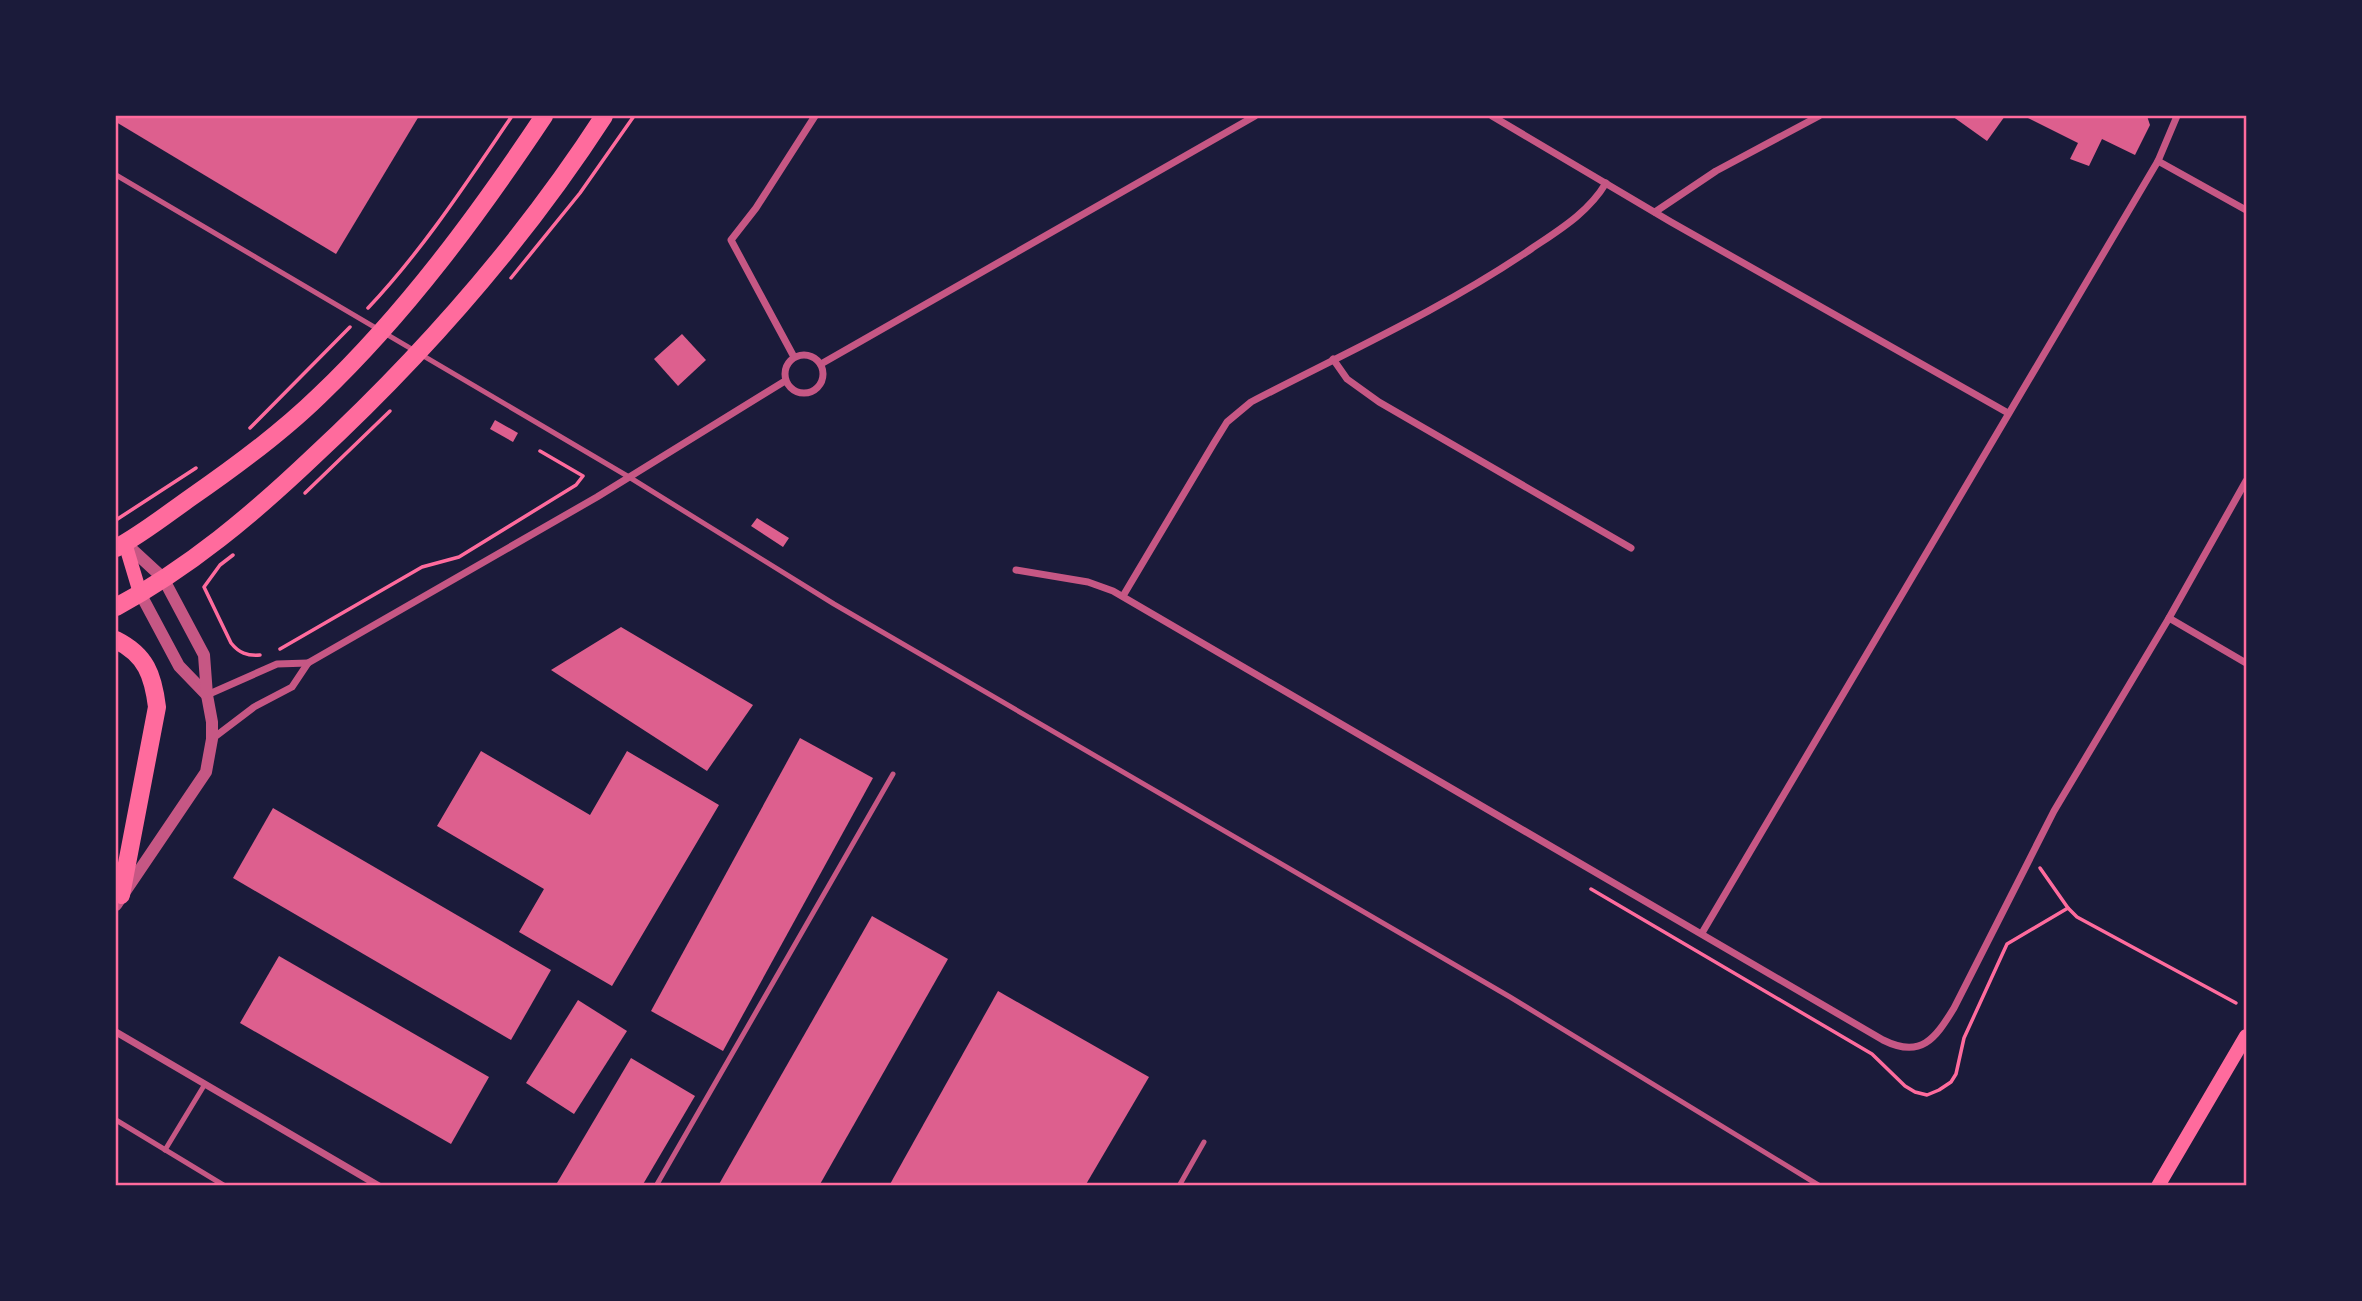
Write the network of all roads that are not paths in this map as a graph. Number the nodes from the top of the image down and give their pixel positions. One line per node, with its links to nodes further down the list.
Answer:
1 (544, 116): 20 (highway)
2 (604, 116): 23 (highway)
3 (815, 116): 13 (street)
4 (1255, 116): 15 (street)
5 (1492, 116): 10 (street)
6 (1819, 116): 12 (street)
7 (2177, 116): 8 (street)
8 (2158, 161): 11 (street); 17 (street)
9 (116, 175): 18 (lane)
10 (1606, 183): 12 (street); 14 (street)
11 (2246, 210)
12 (1654, 212): 17 (street)
13 (794, 357): 15 (street); 16 (street)
14 (1333, 359): 21 (street); 25 (street)
15 (821, 364): 16 (street)
16 (785, 381): 18 (street)
17 (2008, 413): 35 (street)
18 (629, 477): 29 (street); 46 (lane)
19 (2246, 481): 27 (street)
20 (120, 545): 23 (street); 24 (main road)
21 (1631, 548)
22 (1016, 570): 25 (street)
23 (163, 578): 24 (highway); 31 (street)
24 (140, 593): 26 (highway); 31 (street)
25 (1123, 596): 35 (street)
26 (116, 607)
27 (2169, 618): 30 (street); 35 (street)
28 (116, 640): 34 (highway)
29 (308, 663): 31 (street); 32 (street)
30 (2246, 663)
31 (207, 695): 32 (street)
32 (212, 738): 34 (street)
33 (893, 774): 44 (lane)
34 (118, 900)
35 (1702, 933)
36 (116, 1032): 38 (street)
37 (2246, 1036): 47 (main road)
38 (205, 1084): 41 (lane); 43 (street)
39 (116, 1121): 41 (lane)
40 (1205, 1142): 45 (lane)
41 (165, 1150): 42 (lane)
42 (225, 1185)
43 (379, 1185)
44 (656, 1185)
45 (1179, 1185)
46 (1820, 1185)
47 (2158, 1185)

